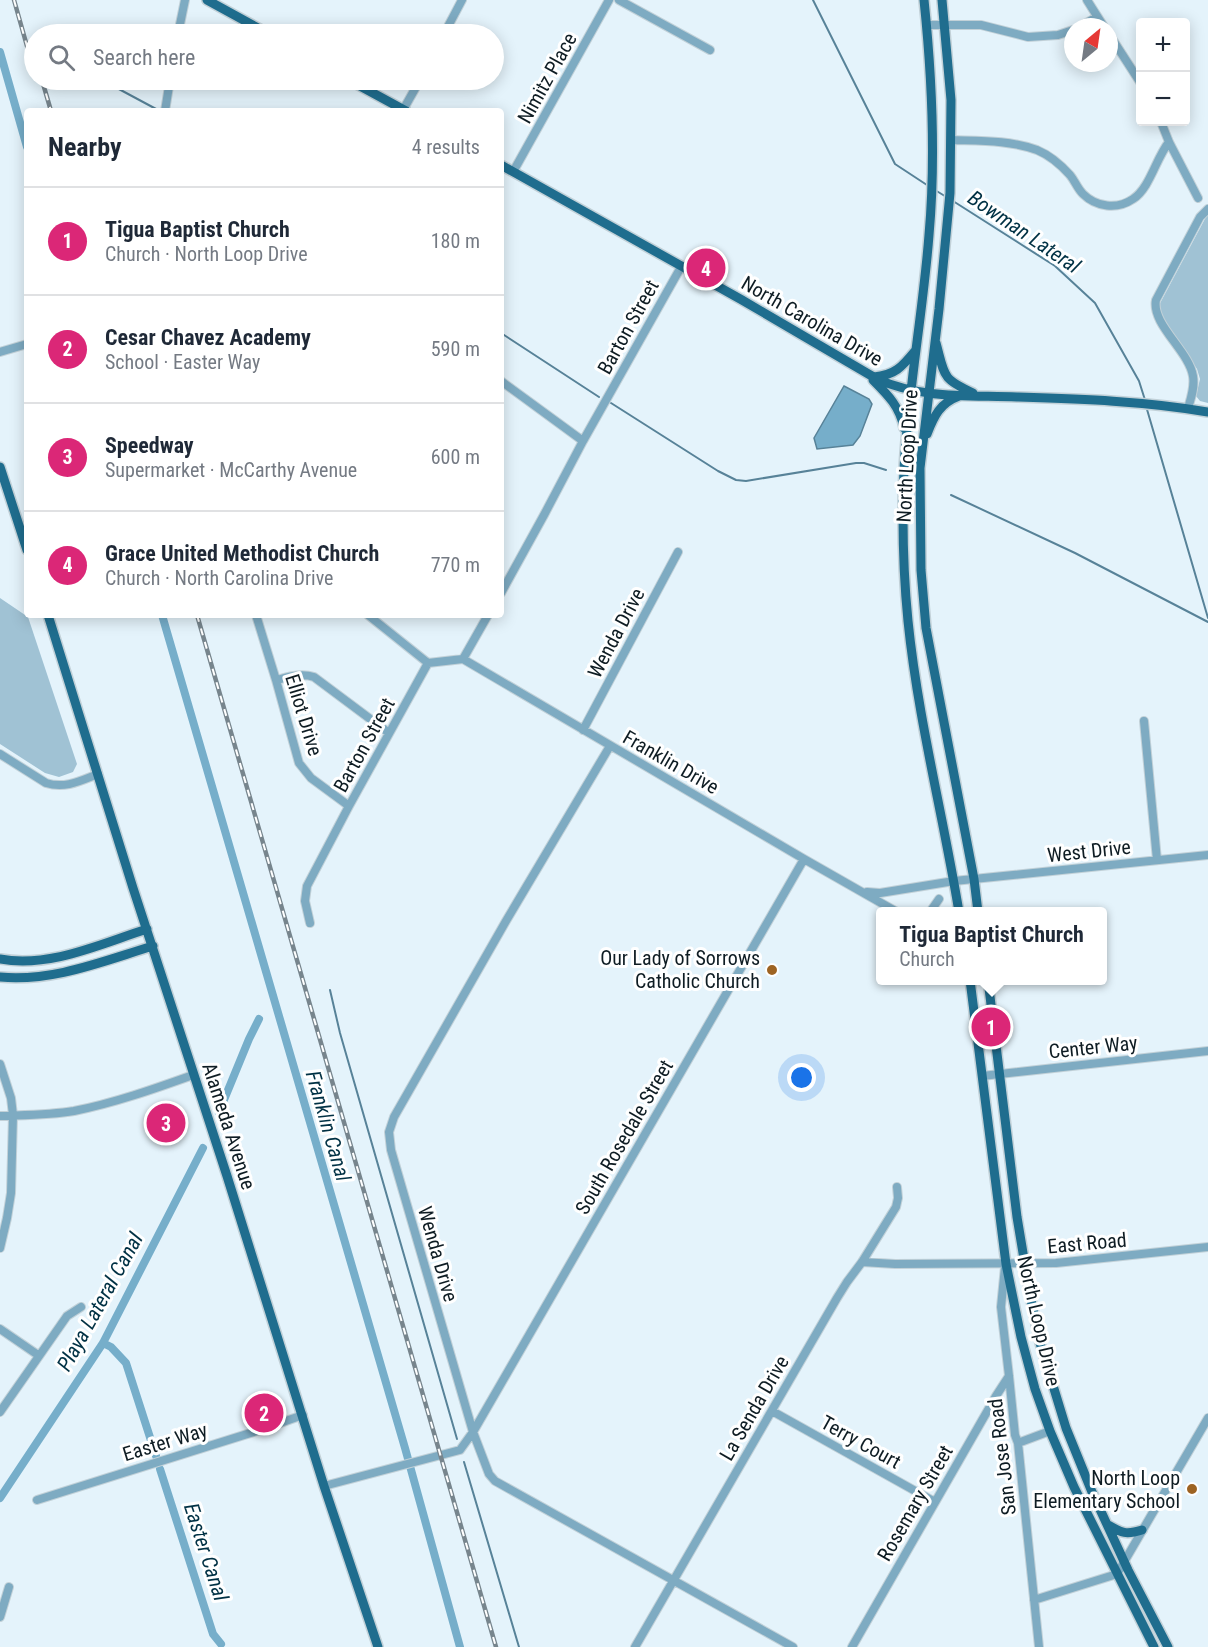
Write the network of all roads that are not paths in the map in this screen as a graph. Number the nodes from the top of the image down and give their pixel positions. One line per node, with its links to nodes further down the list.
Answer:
1 (185, 0): 11 (street)
2 (207, 0): 12 (main road)
3 (462, 0): 13 (street)
4 (609, 0): 30 (street, Nimitz Place)
5 (619, 0): 18 (street)
6 (924, 0): 15 (main road, North Loop Drive)
7 (942, 0): 14 (main road, North Loop Drive)
8 (1087, 0): 9 (street)
9 (1097, 16): 10 (street)
10 (1094, 18)
11 (180, 24)
12 (251, 24)
13 (449, 24)
14 (945, 24): 15 (street); 16 (street); 27 (main road, North Loop Drive)
15 (927, 25): 36 (main road, North Loop Drive)
16 (1064, 33)
17 (1118, 48): 19 (street)
18 (710, 50)
19 (1136, 76)
20 (168, 90): 23 (street)
21 (368, 90): 24 (main road)
22 (415, 90): 25 (street)
23 (165, 108)
24 (401, 108)
25 (406, 108)
26 (1163, 126): 28 (street)
27 (951, 140): 28 (street); 34 (main road, North Loop Drive)
28 (1169, 142): 31 (street)
29 (504, 167): 30 (main road, North Carolina Drive)
30 (513, 172): 33 (main road, North Carolina Drive)
31 (1198, 198)
32 (1208, 209): 44 (street)
33 (681, 267): 38 (main road, North Carolina Drive); 47 (street, Barton Street)
34 (935, 338): 41 (main road, North Loop Drive); 43 (main road)
35 (24, 345): 37 (street)
36 (915, 351): 38 (main road); 40 (main road, North Loop Drive)
37 (0, 352)
38 (869, 374): 40 (main road, North Carolina Drive); 46 (main road)
39 (504, 383): 47 (street)
40 (910, 391): 41 (main road, North Carolina Drive); 46 (main road, North Loop Drive)
41 (928, 394): 42 (main road, North Carolina Drive); 48 (main road, North Loop Drive)
42 (961, 395): 43 (main road, North Carolina Drive); 48 (main road)
43 (978, 396): 44 (main road, North Carolina Drive)
44 (1188, 408): 45 (main road, North Carolina Drive)
45 (1208, 412)
46 (907, 438): 52 (main road, North Loop Drive)
47 (583, 441): 54 (street, Barton Street)
48 (922, 448): 53 (main road, North Loop Drive)
49 (0, 467): 50 (main road)
50 (24, 541)
51 (678, 552): 63 (street, Wenda Drive)
52 (904, 570): 53 (main road); 73 (main road, North Loop Drive)
53 (921, 570): 72 (main road, North Loop Drive)
54 (504, 588)
55 (49, 618): 67 (main road, Alameda Avenue)
56 (257, 618): 61 (street, Elliot Drive)
57 (372, 618): 60 (street)
58 (486, 618): 59 (street)
59 (463, 660): 60 (street); 63 (street, Franklin Drive)
60 (428, 663): 64 (street, Barton Street)
61 (276, 680): 64 (street); 68 (street, Elliot Drive)
62 (1144, 721): 71 (street)
63 (583, 730): 65 (street, Franklin Drive)
64 (389, 733): 68 (street, Barton Street)
65 (610, 746): 70 (street, Franklin Drive); 110 (street, Wenda Drive)
66 (0, 754): 67 (street)
67 (98, 774): 81 (main road, Alameda Avenue)
68 (349, 806): 80 (street, Barton Street)
69 (1208, 855): 71 (street, West Drive)
70 (804, 859): 74 (street, Franklin Drive); 110 (street, South Rosedale Street)
71 (1158, 860): 72 (street, West Drive)
72 (974, 879): 73 (street); 79 (main road, North Loop Drive)
73 (954, 881): 74 (street); 78 (main road, North Loop Drive)
74 (863, 892): 76 (street, Franklin Drive)
75 (939, 899): 77 (street)
76 (888, 907)
77 (933, 907)
78 (958, 907)
79 (977, 907)
80 (310, 923)
81 (147, 929): 82 (main road, Alameda Avenue); 83 (main road)
82 (153, 946): 84 (main road); 90 (main road, Alameda Avenue)
83 (0, 959)
84 (0, 977)
85 (971, 985): 91 (main road, North Loop Drive)
86 (988, 985): 89 (main road, North Loop Drive)
87 (1208, 1051): 89 (street, Center Way)
88 (0, 1064): 92 (street)
89 (1000, 1074): 91 (street, Center Way); 100 (main road, North Loop Drive)
90 (193, 1075): 92 (street); 107 (main road, Alameda Avenue)
91 (982, 1076): 99 (main road, North Loop Drive)
92 (13, 1115): 93 (street); 95 (street)
93 (0, 1116)
94 (897, 1187): 98 (street, La Senda Drive)
95 (4, 1217): 97 (street)
96 (1208, 1247): 100 (street, East Road)
97 (0, 1248)
98 (862, 1262): 99 (street, East Road); 105 (street, La Senda Drive)
99 (1005, 1264): 100 (street, East Road); 104 (street, San Jose Road); 109 (main road, North Loop Drive)
100 (1026, 1264): 115 (main road, North Loop Drive)
101 (81, 1307): 103 (street)
102 (0, 1329): 103 (street)
103 (38, 1355): 106 (street)
104 (1009, 1376): 111 (street, San Jose Road); 114 (street, Rosemary Street)
105 (772, 1411): 114 (street, Terry Court); 119 (street, La Senda Drive)
106 (0, 1412)
107 (303, 1415): 112 (main road, Alameda Avenue); 113 (street, Easter Way)
108 (1208, 1418): 116 (street)
109 (1050, 1431): 111 (street); 118 (main road, North Loop Drive)
110 (473, 1432): 112 (street, South Rosedale Street); 119 (street, Wenda Drive)
111 (1018, 1443): 121 (street, San Jose Road)
112 (324, 1486): 123 (main road, Alameda Avenue)
113 (37, 1500)
114 (934, 1502): 126 (street, Rosemary Street)
115 (1107, 1524): 116 (main road); 117 (main road, North Loop Drive)
116 (1142, 1530): 117 (street)
117 (1124, 1560): 118 (street); 129 (main road, North Loop Drive)
118 (1117, 1574): 121 (street); 128 (main road, North Loop Drive)
119 (673, 1581): 124 (street, La Senda Drive); 125 (street, Wenda Drive)
120 (9, 1587): 122 (street)
121 (1034, 1600): 127 (street, San Jose Road)
122 (0, 1617)
123 (378, 1647)
124 (635, 1647)
125 (793, 1647)
126 (852, 1647)
127 (1039, 1647)
128 (1154, 1647)
129 (1168, 1647)

